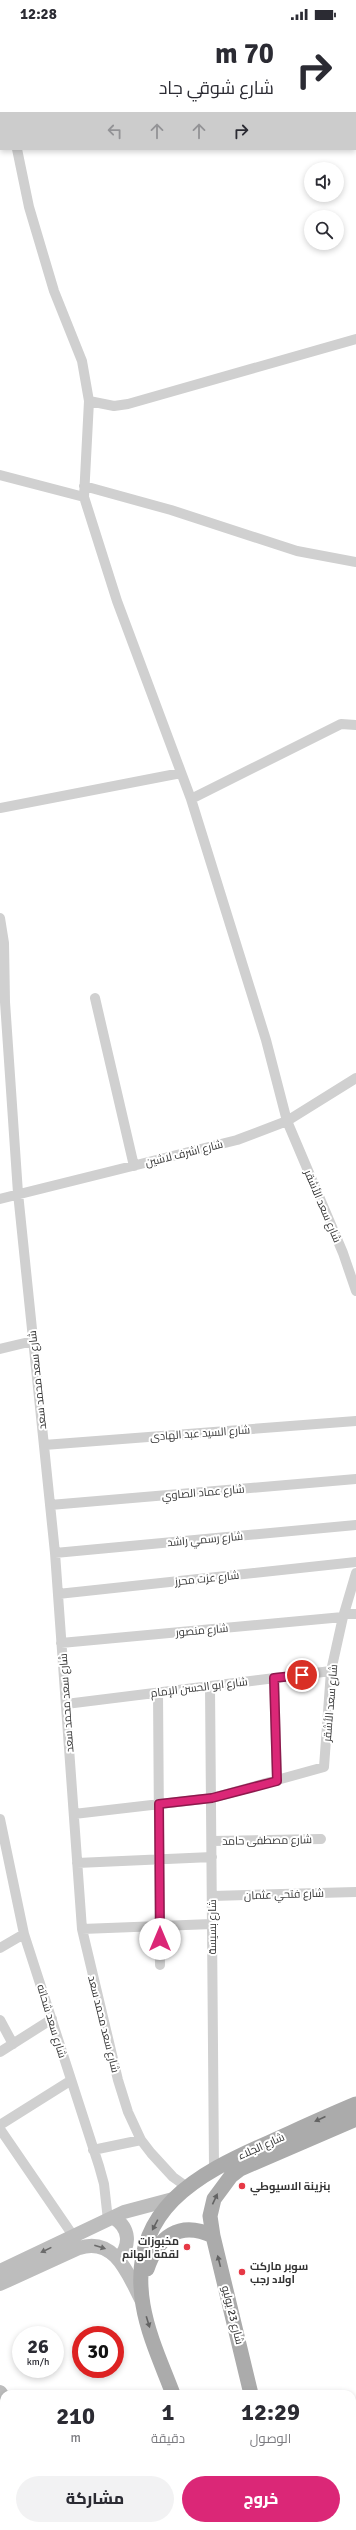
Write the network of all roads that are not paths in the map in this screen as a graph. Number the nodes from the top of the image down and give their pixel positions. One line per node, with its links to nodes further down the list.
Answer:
1 (17, 150): 3 (street, شارع سعد الأشقر)
2 (356, 339): 3 (street)
3 (89, 401): 5 (street, شارع سعد الأشقر)
4 (0, 475): 6 (street)
5 (84, 486): 6 (street, شارع سعد الأشقر); 7 (street)
6 (84, 497): 9 (street, شارع سعد الأشقر)
7 (356, 562)
8 (356, 725): 10 (street)
9 (181, 773): 10 (street, شارع سعد الأشقر); 11 (street)
10 (191, 799): 15 (street, شارع سعد الأشقر)
11 (0, 808)
12 (0, 918): 17 (street, شارع سعد محمد سعد)
13 (95, 998): 16 (street)
14 (355, 1080): 15 (street, شارع اشرف لاشين)
15 (287, 1122): 16 (street, شارع اشرف لاشين); 19 (street, شارع سعد الأشقر)
16 (134, 1166): 17 (street, شارع اشرف لاشين)
17 (18, 1193): 18 (street, شارع اشرف لاشين); 20 (street, شارع سعد محمد سعد)
18 (0, 1199)
19 (356, 1291)
20 (33, 1341): 21 (street); 23 (street, شارع سعد محمد سعد)
21 (0, 1350)
22 (356, 1421): 23 (street, شارع السيد عبد الهادى)
23 (44, 1445): 25 (street, شارع سعد محمد سعد)
24 (356, 1479): 25 (street, شارع عماد الصاوي)
25 (50, 1505): 27 (street, شارع سعد محمد سعد)
26 (356, 1525): 27 (street, شارع رسمي راشد)
27 (55, 1552): 30 (street, شارع سعد محمد سعد)
28 (356, 1562): 30 (street, شارع عزت محرز)
29 (356, 1573): 32 (street, شارع سعد الأشقر)
30 (58, 1594): 33 (street, شارع سعد محمد سعد)
31 (356, 1614): 32 (street, شارع منصور)
32 (343, 1615): 33 (street, شارع منصور); 34 (street, شارع سعد الأشقر)
33 (61, 1644): 38 (street, شارع سعد محمد سعد)
34 (331, 1671): 35 (street, شارع ابو الحسن الإمام); 39 (street, شارع سعد الأشقر)
35 (274, 1678): 36 (street, شارع ابو الحسن الإمام); 39 (street)
36 (210, 1686): 37 (street, شارع ابو الحسن الإمام); 40 (street, شارع بسيسة)
37 (158, 1692): 38 (street, شارع ابو الحسن الإمام); 41 (street)
38 (66, 1704): 42 (street, شارع سعد محمد سعد)
39 (277, 1781): 40 (street)
40 (212, 1798): 41 (street); 45 (street, شارع بسيسة)
41 (159, 1804): 42 (street); 47 (street)
42 (74, 1814): 49 (street, شارع سعد محمد سعد)
43 (0, 1819): 48 (street, شارع سعد شحاته)
44 (321, 1840): 45 (street, شارع مصطفى حامد)
45 (212, 1841): 46 (street, شارع بسيسة)
46 (212, 1857): 47 (street, شارع مصطفى حامد); 51 (street, شارع بسيسة)
47 (159, 1859): 49 (street, شارع مصطفى حامد); 53 (street)
48 (4, 1860): 55 (street, شارع سعد شحاته)
49 (77, 1863): 54 (street, شارع سعد محمد سعد)
50 (356, 1892): 51 (street, شارع فتحي عثمان)
51 (212, 1896): 52 (street, شارع بسيسة)
52 (212, 1924): 53 (street); 69 (street, شارع بسيسة)
53 (160, 1926): 54 (street); 57 (street)
54 (82, 1929): 67 (street, شارع سعد محمد سعد)
55 (24, 1934): 56 (street); 58 (street, شارع سعد شحاته)
56 (0, 1948)
57 (160, 1965)
58 (52, 2019): 60 (street); 62 (street, شارع سعد شحاته)
59 (0, 2020): 60 (street)
60 (13, 2044): 61 (street)
61 (0, 2052)
62 (70, 2081): 65 (street); 68 (street, شارع سعد شحاته)
63 (356, 2104): 69 (main road, شارع الجلاء, one-way to 69)
64 (356, 2120): 73 (main road, شارع الجلاء, one-way to 64)
65 (0, 2125)
66 (0, 2129): 74 (street)
67 (141, 2140): 68 (street); 70 (street, شارع سعد محمد سعد)
68 (93, 2150): 72 (street, شارع سعد شحاته)
69 (214, 2168): 70 (main road, شارع الجلاء)
70 (186, 2187): 71 (main road, شارع الجلاء)
71 (173, 2199): 72 (street, شارع الجلاء); 77 (main road, شارع الجلاء, one-way to 77)
72 (111, 2219): 74 (street, شارع الجلاء); 75 (street)
73 (213, 2236): 77 (main road); 80 (main road, شارع 23 يوليو, one-way to 73)
74 (74, 2237): 76 (street, شارع الجلاء, one-way to 76)
75 (118, 2259): 76 (street, شارع الجلاء, one-way to 75); 78 (street, شارع الجلاء)
76 (2, 2282)
77 (142, 2284): 78 (main road)
78 (143, 2304): 79 (main road, one-way to 79)
79 (172, 2390)
80 (250, 2390)

